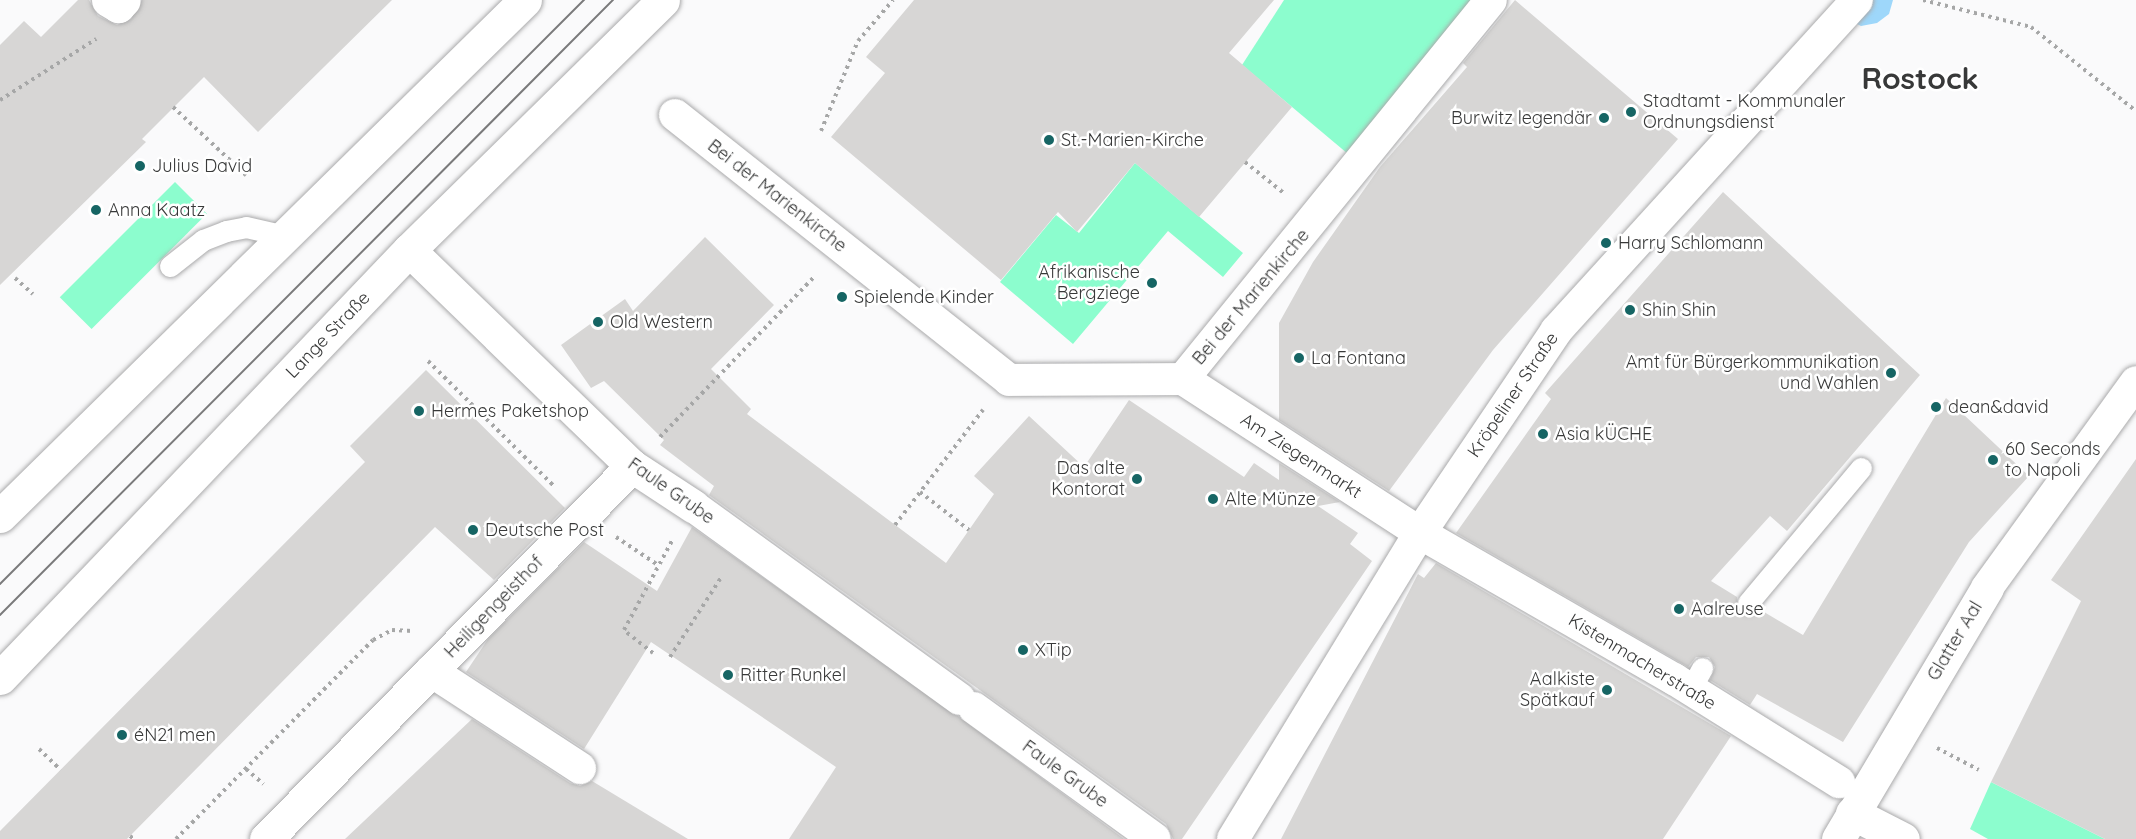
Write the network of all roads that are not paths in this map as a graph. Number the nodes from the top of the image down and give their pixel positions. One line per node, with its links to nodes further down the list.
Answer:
1 (108, 0): 2 (street)
2 (124, 0)
3 (525, 0): 8 (street)
4 (663, 0): 9 (street, Lange Straße)
5 (1491, 0): 11 (street, Bei der Marienkirche)
6 (1857, 0): 17 (street, Kröpeliner Straße)
7 (675, 116): 11 (street, Bei der Marienkirche)
8 (282, 235): 10 (lane); 16 (street)
9 (409, 250): 13 (street, Faule Grube); 21 (street, Lange Straße)
10 (170, 266)
11 (1183, 379): 17 (street, Am Ziegenmarkt)
12 (2136, 382): 18 (street, Glatter Aal)
13 (632, 466): 15 (street, Faule Grube); 20 (street, Heiligengeisthof)
14 (1862, 468): 19 (lane)
15 (693, 506): 26 (street, Faule Grube)
16 (0, 516)
17 (1419, 533): 23 (street, Kistenmacherstraße); 27 (street, Kröpeliner Straße)
18 (1988, 588): 23 (street, Glatter Aal)
19 (1748, 603)
20 (437, 664): 22 (street, Heiligengeisthof); 25 (street, Heiligengeisthof)
21 (0, 678)
22 (580, 768)
23 (1848, 808): 24 (street, Kistenmacherstraße)
24 (1901, 838)
25 (266, 839)
26 (1155, 839)
27 (1233, 839)

